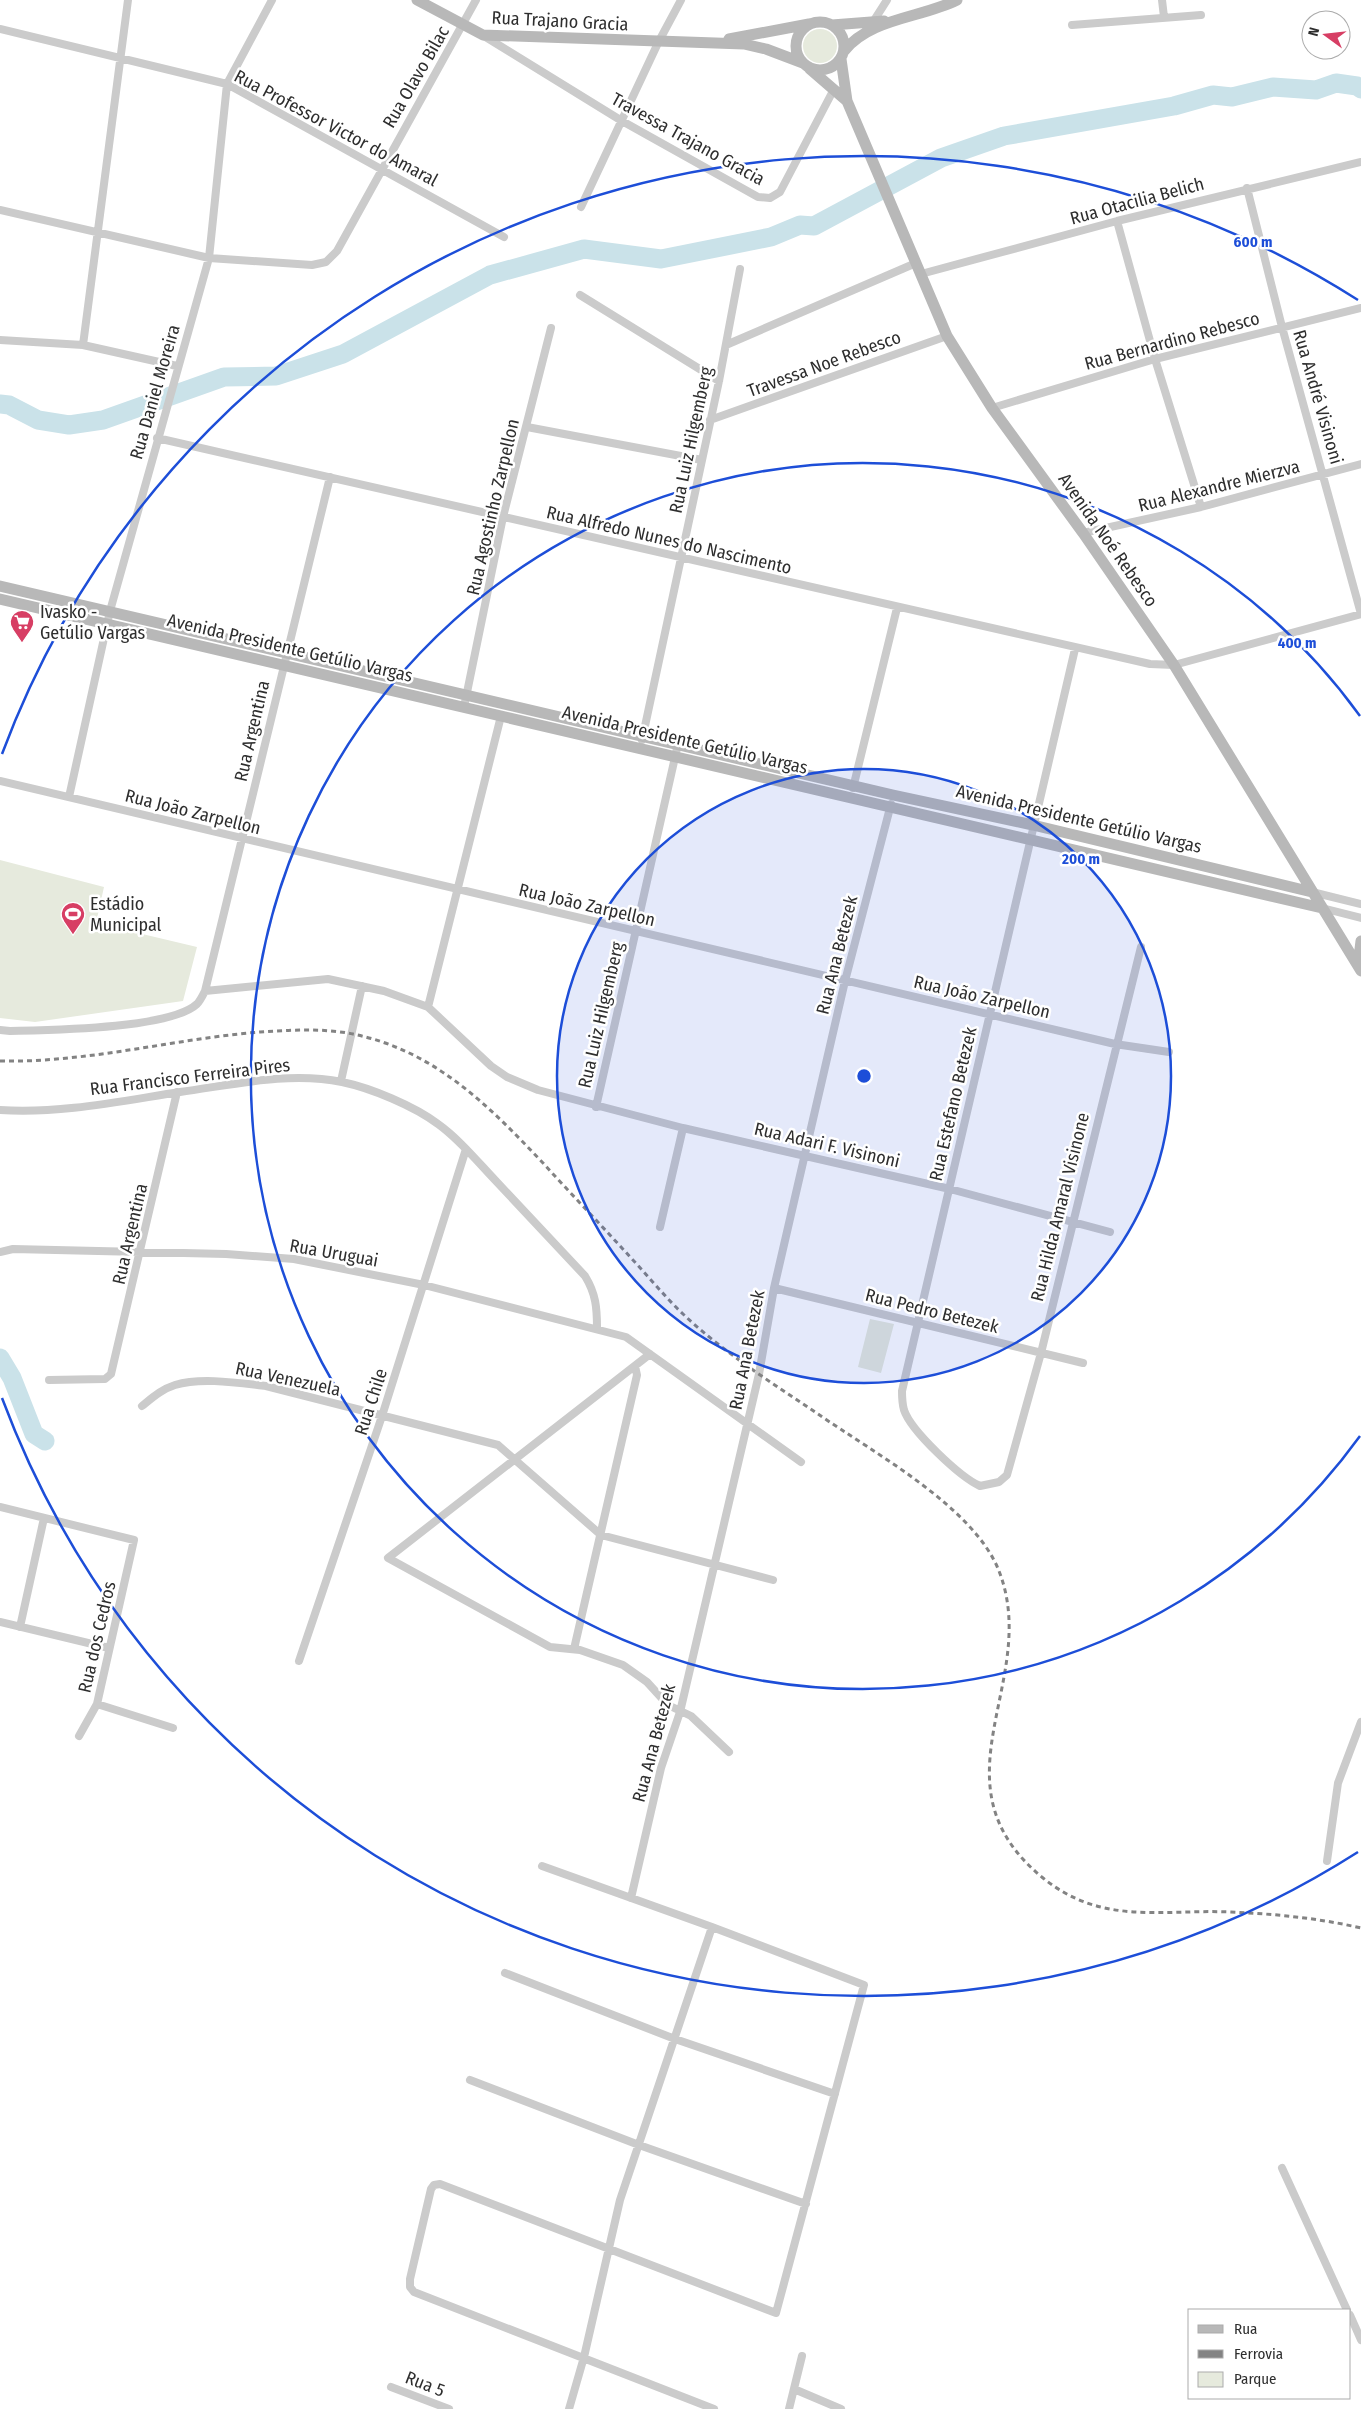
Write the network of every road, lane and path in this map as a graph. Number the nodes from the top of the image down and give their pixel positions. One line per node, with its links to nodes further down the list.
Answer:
1 (128, 0): 22 (street)
2 (272, 0): 24 (street, Rua Daniel Moreira)
3 (417, 0): 15 (main road, Rua Trajano Gracia)
4 (476, 0): 15 (street, Rua Olavo Bilac)
5 (682, 0): 20 (street)
6 (887, 0): 12 (street)
7 (957, 0): 11 (main road)
8 (1162, 0): 10 (street)
9 (1201, 15): 10 (street)
10 (1164, 17): 16 (street)
11 (903, 19): 12 (main road); 21 (main road)
12 (873, 22): 14 (main road)
13 (809, 24): 14 (main road); 19 (main road, Rua Trajano Gracia); 23 (main road)
14 (832, 24): 21 (main road)
15 (462, 25): 18 (main road, Rua Trajano Gracia); 29 (street, Rua Olavo Bilac)
16 (1072, 25)
17 (0, 30): 22 (street, Rua Professor Victor do Amaral)
18 (483, 35): 20 (main road, Rua Trajano Gracia); 27 (street, Travessa Trajano Gracia)
19 (710, 42): 20 (main road, Rua Trajano Gracia); 23 (main road, Rua Trajano Gracia)
20 (658, 43): 27 (street)
21 (842, 55): 23 (main road); 26 (main road)
22 (120, 59): 24 (street, Rua Professor Victor do Amaral); 34 (street)
23 (806, 66): 25 (main road)
24 (228, 84): 29 (street, Rua Professor Victor do Amaral); 36 (street, Rua Daniel Moreira)
25 (834, 89): 26 (main road); 27 (street, Travessa Trajano Gracia)
26 (847, 101): 37 (main road, Avenida Noé Rebesco)
27 (622, 121): 31 (street)
28 (1361, 162): 30 (street, Rua Otacilia Belich)
29 (381, 168): 35 (street, Rua Professor Victor do Amaral); 36 (street, Rua Olavo Bilac)
30 (1247, 188): 33 (street, Rua Otacilia Belich); 42 (street, Rua André Visinoni)
31 (581, 207)
32 (0, 210): 34 (street, Rua Olavo Bilac)
33 (1117, 221): 39 (street, Rua Otacilia Belich); 48 (street)
34 (99, 234): 36 (street, Rua Olavo Bilac); 46 (street)
35 (504, 237)
36 (208, 258): 49 (street, Rua Daniel Moreira)
37 (916, 263): 39 (main road, Avenida Noé Rebesco); 47 (street)
38 (740, 269): 47 (street, Rua Luiz Hilgemberg)
39 (921, 274): 44 (main road, Avenida Noé Rebesco)
40 (580, 296): 50 (street)
41 (1361, 308): 42 (street, Rua Bernardino Rebesco)
42 (1282, 327): 48 (street, Rua Bernardino Rebesco); 57 (street, Rua André Visinoni)
43 (551, 328): 53 (street, Rua Agostinho Zarpellon)
44 (947, 336): 51 (main road, Avenida Noé Rebesco); 52 (street, Travessa Noe Rebesco)
45 (0, 340): 46 (street)
46 (82, 345): 49 (street)
47 (726, 345): 50 (street, Rua Luiz Hilgemberg)
48 (1155, 359): 51 (street, Rua Bernardino Rebesco); 59 (street)
49 (177, 366): 54 (street, Rua Daniel Moreira)
50 (719, 380): 52 (street, Rua Luiz Hilgemberg)
51 (992, 408): 61 (main road, Avenida Noé Rebesco)
52 (710, 420): 55 (street, Rua Luiz Hilgemberg)
53 (527, 428): 55 (street); 60 (street, Rua Agostinho Zarpellon)
54 (157, 438): 58 (street, Rua Alfredo Nunes do Nascimento); 66 (street, Rua Daniel Moreira)
55 (702, 460): 62 (street, Rua Luiz Hilgemberg)
56 (1361, 464): 57 (street, Rua Alexandre Mierzva)
57 (1324, 475): 59 (street, Rua Alexandre Mierzva); 67 (street, Rua André Visinoni)
58 (330, 477): 60 (street, Rua Alfredo Nunes do Nascimento); 70 (street, Rua Argentina)
59 (1201, 507): 61 (street, Rua Alexandre Mierzva)
60 (503, 517): 62 (street, Rua Alfredo Nunes do Nascimento); 73 (street, Rua Agostinho Zarpellon)
61 (1083, 533): 72 (main road, Avenida Noé Rebesco)
62 (681, 558): 65 (street, Rua Alfredo Nunes do Nascimento); 76 (street, Rua Luiz Hilgemberg)
63 (0, 586): 66 (main road, Avenida Presidente Getúlio Vargas)
64 (0, 599): 68 (main road, Avenida Presidente Getúlio Vargas)
65 (897, 608): 69 (street, Rua Alfredo Nunes do Nascimento); 80 (street)
66 (110, 612): 68 (street, Rua Daniel Moreira); 70 (main road, Avenida Presidente Getúlio Vargas)
67 (1361, 614): 72 (street, Rua Alfredo Nunes do Nascimento)
68 (108, 624): 71 (main road, Avenida Presidente Getúlio Vargas); 82 (street, Rua Daniel Moreira)
69 (1075, 649): 72 (street, Rua Alfredo Nunes do Nascimento); 85 (street, Rua Estefano Betezek)
70 (286, 652): 71 (street, Rua Argentina); 73 (main road, Avenida Presidente Getúlio Vargas)
71 (283, 664): 74 (main road, Avenida Presidente Getúlio Vargas); 86 (street, Rua Argentina)
72 (1174, 665): 89 (main road, Avenida Noé Rebesco)
73 (466, 694): 74 (street, Rua Agostinho Zarpellon); 76 (main road, Avenida Presidente Getúlio Vargas)
74 (464, 707): 75 (main road, Avenida Presidente Getúlio Vargas)
75 (501, 716): 77 (main road, Avenida Presidente Getúlio Vargas); 88 (street)
76 (643, 734): 77 (street, Rua Luiz Hilgemberg); 78 (main road, Avenida Presidente Getúlio Vargas)
77 (641, 747): 78 (main road, Avenida Presidente Getúlio Vargas)
78 (677, 749): 80 (main road, Avenida Presidente Getúlio Vargas); 83 (main road, Avenida Presidente Getúlio Vargas); 93 (street, Rua Luiz Hilgemberg)
79 (0, 781): 82 (street, Rua João Zarpellon)
80 (853, 785): 81 (main road, Avenida Presidente Getúlio Vargas); 83 (street)
81 (893, 795): 84 (street, Rua Ana Betezek); 85 (main road, Avenida Presidente Getúlio Vargas)
82 (69, 797): 86 (street, Rua João Zarpellon)
83 (851, 797): 84 (main road, Avenida Presidente Getúlio Vargas)
84 (890, 807): 87 (main road, Avenida Presidente Getúlio Vargas); 97 (street, Rua Ana Betezek)
85 (1033, 825): 87 (street, Rua Estefano Betezek); 89 (main road, Avenida Presidente Getúlio Vargas)
86 (242, 839): 88 (street, Rua João Zarpellon); 99 (street, Rua Argentina)
87 (1030, 840): 91 (main road, Avenida Presidente Getúlio Vargas); 101 (street, Rua Estefano Betezek)
88 (458, 891): 93 (street, Rua João Zarpellon); 100 (street)
89 (1312, 892): 90 (street, Avenida Presidente Getúlio Vargas); 91 (main road, Avenida Noé Rebesco)
90 (1361, 904)
91 (1322, 908): 92 (street, Avenida Presidente Getúlio Vargas); 96 (main road, Avenida Noé Rebesco)
92 (1361, 918)
93 (636, 932): 97 (street, Rua João Zarpellon); 107 (street, Rua Luiz Hilgemberg)
94 (1361, 941): 96 (main road)
95 (1141, 947): 103 (street, Rua Hilda Amaral Visinone)
96 (1360, 969)
97 (845, 981): 101 (street, Rua João Zarpellon); 111 (street, Rua Ana Betezek)
98 (362, 986): 99 (street); 100 (street); 105 (street)
99 (205, 991): 102 (street)
100 (428, 1007): 107 (street, Rua Adari F. Visinoni)
101 (989, 1014): 103 (street, Rua João Zarpellon); 112 (street, Rua Estefano Betezek)
102 (0, 1030)
103 (1115, 1044): 104 (street, Rua João Zarpellon); 113 (street, Rua Hilda Amaral Visinone)
104 (1169, 1052)
105 (341, 1082): 106 (street, Rua Francisco Ferreira Pires); 110 (street, Rua Francisco Ferreira Pires)
106 (177, 1092): 108 (street, Rua Francisco Ferreira Pires); 117 (street, Rua Argentina)
107 (596, 1107): 109 (street, Rua Adari F. Visinoni)
108 (0, 1110)
109 (683, 1128): 111 (street, Rua Adari F. Visinoni); 114 (street)
110 (466, 1150): 118 (street, Rua Chile); 121 (street, Rua Francisco Ferreira Pires)
111 (805, 1155): 112 (street, Rua Adari F. Visinoni); 119 (street, Rua Ana Betezek)
112 (950, 1188): 113 (street, Rua Adari F. Visinoni); 120 (street, Rua Estefano Betezek)
113 (1073, 1220): 115 (street, Rua Adari F. Visinoni); 122 (street, Rua Hilda Amaral Visinone)
114 (660, 1228)
115 (1110, 1232)
116 (0, 1252): 117 (street, Rua Uruguai)
117 (141, 1254): 118 (street, Rua Uruguai); 126 (street, Rua Argentina)
118 (424, 1285): 121 (street, Rua Uruguai); 128 (street, Rua Chile)
119 (774, 1288): 120 (street, Rua Pedro Betezek); 129 (street, Rua Ana Betezek)
120 (918, 1324): 122 (street, Rua Pedro Betezek); 132 (street, Rua Estefano Betezek)
121 (597, 1328): 123 (street, Rua Uruguai)
122 (1041, 1353): 124 (street, Rua Pedro Betezek); 132 (street, Rua Hilda Amaral Visinone)
123 (650, 1354): 125 (street); 129 (street, Rua Uruguai)
124 (1083, 1363)
125 (635, 1366): 130 (street); 135 (street)
126 (49, 1380)
127 (142, 1406): 128 (street, Rua Venezuela)
128 (382, 1416): 130 (street, Rua Venezuela); 142 (street, Rua Chile)
129 (747, 1424): 131 (street, Rua Uruguai); 136 (street, Rua Ana Betezek)
130 (514, 1461): 135 (street, Rua Venezuela); 141 (street)
131 (801, 1462)
132 (1007, 1474)
133 (0, 1506): 134 (street)
134 (44, 1518): 139 (street); 140 (street, Rua dos Cedros)
135 (600, 1535): 136 (street); 141 (street)
136 (714, 1564): 137 (street); 144 (street, Rua Ana Betezek)
137 (773, 1580)
138 (0, 1622): 139 (street)
139 (20, 1627): 140 (street)
140 (109, 1648): 143 (street, Rua dos Cedros)
141 (574, 1649): 144 (street)
142 (299, 1661)
143 (97, 1704): 146 (street); 147 (street, Rua dos Cedros)
144 (680, 1712): 148 (street); 151 (street, Rua Ana Betezek)
145 (1360, 1726): 149 (street)
146 (173, 1728)
147 (78, 1736)
148 (729, 1752)
149 (1327, 1861)
150 (542, 1866): 151 (street)
151 (631, 1898): 152 (street)
152 (712, 1927): 154 (street); 156 (street)
153 (506, 1973): 154 (street)
154 (675, 2039): 156 (street); 157 (street)
155 (470, 2080): 157 (street)
156 (835, 2094): 159 (street)
157 (639, 2145): 159 (street); 160 (street)
158 (1282, 2168): 161 (street)
159 (806, 2204): 160 (street)
160 (608, 2251): 165 (street); 165 (street)
161 (1347, 2309)
162 (1351, 2317): 163 (street)
163 (1361, 2340)
164 (802, 2356): 167 (street)
165 (584, 2357): 169 (street); 170 (street)
166 (391, 2387): 168 (street, Rua 5)
167 (794, 2389): 171 (street); 172 (street)
168 (449, 2409)
169 (569, 2409)
170 (714, 2409)
171 (789, 2409)
172 (840, 2409)

